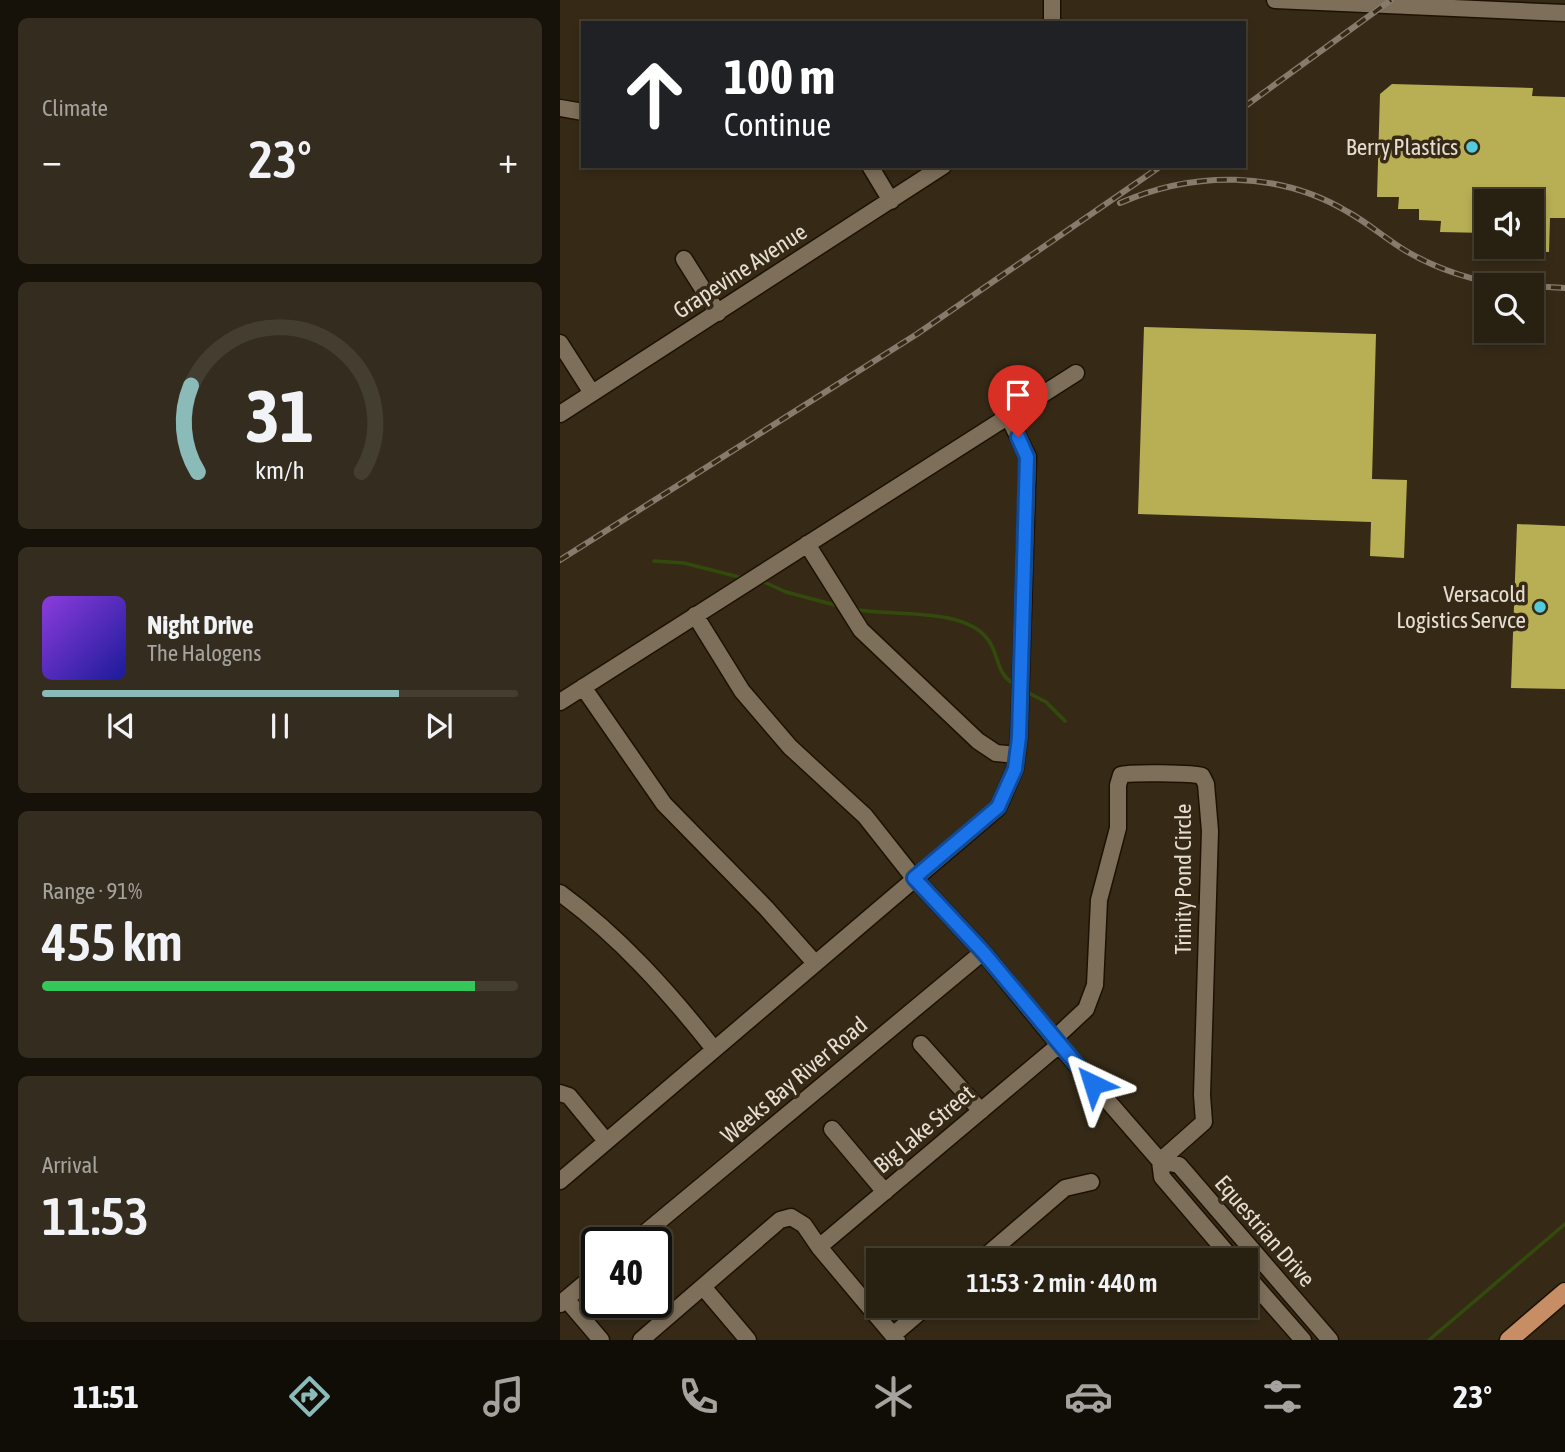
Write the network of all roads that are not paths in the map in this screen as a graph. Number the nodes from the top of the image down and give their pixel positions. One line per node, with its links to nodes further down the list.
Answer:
1 (1052, 0): 4 (street)
2 (1275, 0): 3 (street)
3 (1565, 13)
4 (1052, 21)
5 (560, 108): 6 (street)
6 (581, 112)
7 (871, 168): 9 (street)
8 (940, 168): 9 (street, Grapevine Avenue)
9 (891, 201): 11 (street, Grapevine Avenue)
10 (684, 259): 11 (street)
11 (718, 313): 14 (street, Grapevine Avenue)
12 (560, 343): 14 (street)
13 (1076, 373): 16 (street)
14 (592, 393): 15 (street, Grapevine Avenue)
15 (560, 414)
16 (1008, 416): 17 (street); 21 (street)
17 (807, 544): 18 (street); 21 (street)
18 (695, 615): 19 (street); 22 (street, Equestrian Drive)
19 (583, 687): 20 (street); 25 (street)
20 (560, 702)
21 (1017, 755): 22 (street)
22 (914, 878): 24 (street, Equestrian Drive); 25 (street)
23 (560, 893): 28 (street)
24 (983, 952): 26 (street, Equestrian Drive); 37 (street, Weeks Bay River Road)
25 (815, 963): 28 (street)
26 (1057, 1042): 30 (street, Big Lake Street); 33 (street, Equestrian Drive); 33 (street, Trinity Pond Circle)
27 (920, 1044): 30 (street)
28 (714, 1049): 32 (street)
29 (560, 1093): 32 (street)
30 (981, 1111): 36 (street, Big Lake Street)
31 (832, 1129): 36 (street)
32 (606, 1141): 34 (street)
33 (1160, 1161): 40 (street, Equestrian Drive); 52 (street, Equestrian Drive)
34 (560, 1181)
35 (1091, 1182): 39 (street)
36 (885, 1192): 38 (street, Big Lake Street)
37 (652, 1227)
38 (819, 1247): 42 (street); 47 (street)
39 (995, 1248)
40 (1223, 1248)
41 (581, 1286): 45 (street)
42 (704, 1288): 49 (street); 50 (street)
43 (1258, 1288): 51 (street, Equestrian Drive)
44 (1565, 1293): 53 (main road)
45 (563, 1301): 48 (street)
46 (915, 1318): 47 (street)
47 (895, 1337)
48 (601, 1340)
49 (641, 1340)
50 (748, 1340)
51 (1304, 1340)
52 (1330, 1340)
53 (1509, 1340)

